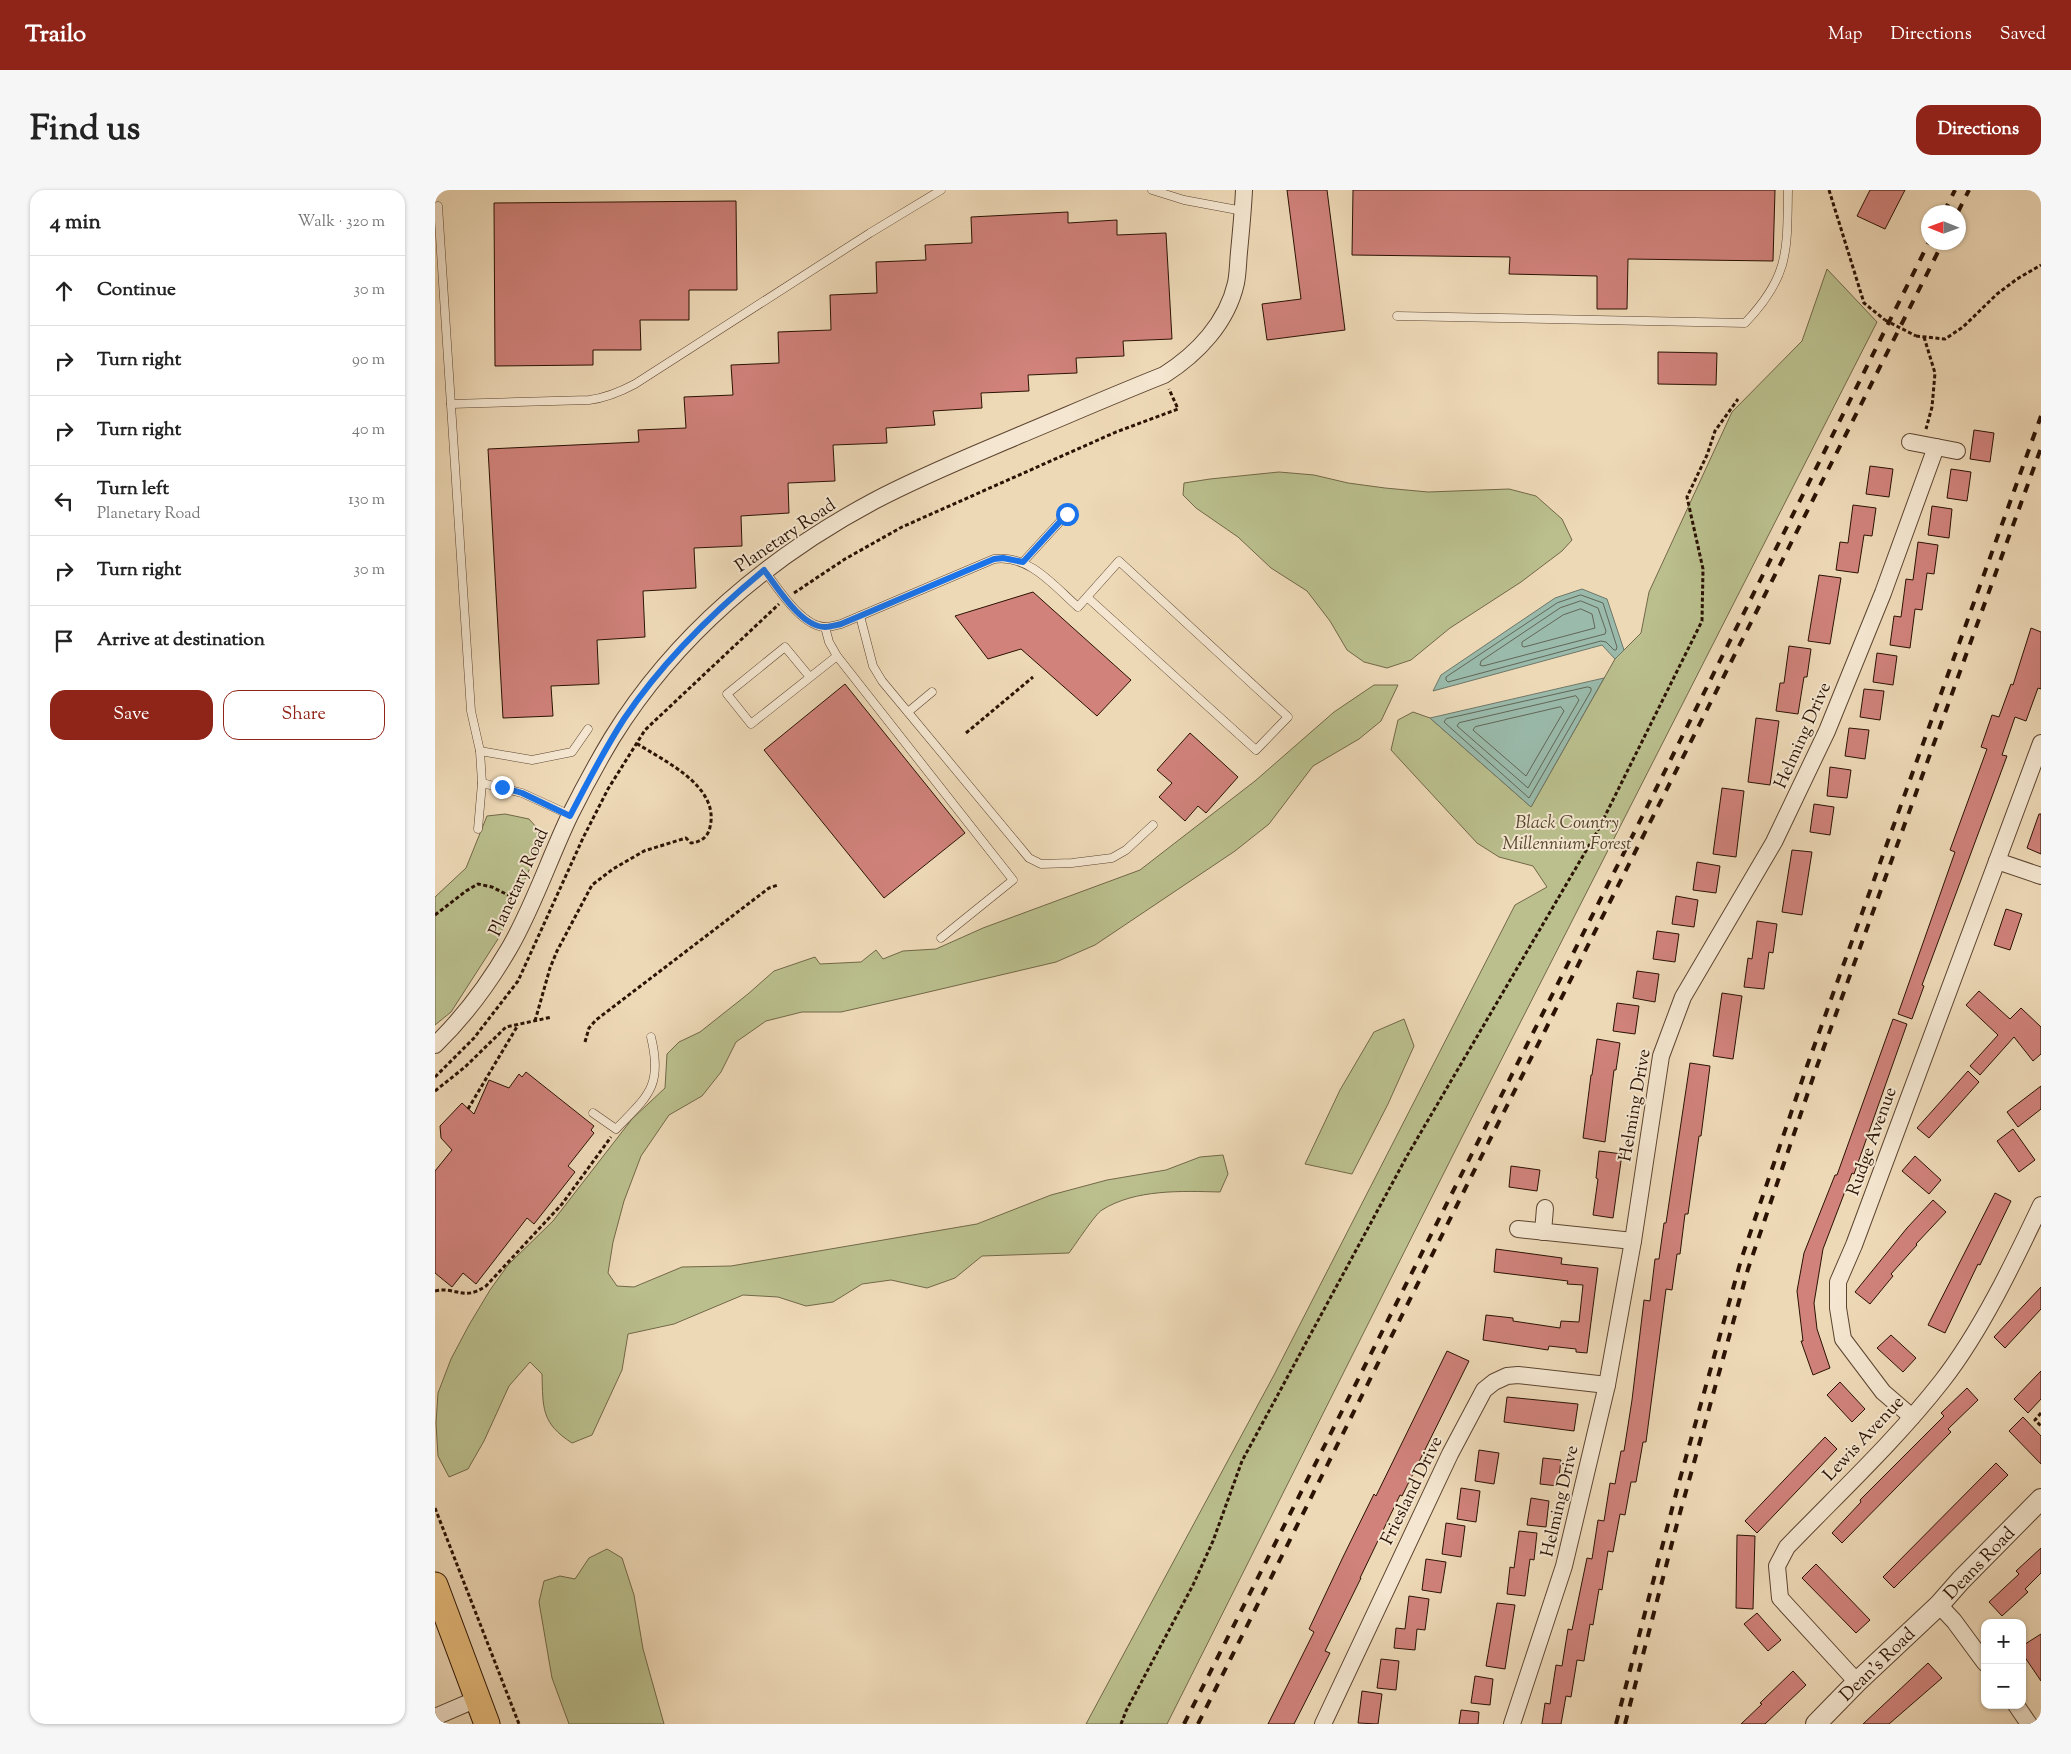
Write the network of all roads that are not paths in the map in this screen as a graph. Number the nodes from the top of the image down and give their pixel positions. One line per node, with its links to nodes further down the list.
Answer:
1 (941, 190): 8 (lane)
2 (1152, 190): 6 (lane)
3 (1245, 190): 6 (street, Planetary Road)
4 (1788, 190): 7 (lane)
5 (438, 206): 8 (lane)
6 (1243, 211): 12 (street, Planetary Road)
7 (1397, 316)
8 (451, 404): 22 (lane)
9 (1957, 451): 37 (street, Helming Drive)
10 (1067, 514): 11 (lane)
11 (1023, 562): 13 (lane); 14 (lane)
12 (764, 570): 15 (lane); 24 (street, Planetary Road)
13 (1087, 597): 13 (lane)
14 (860, 616): 15 (lane); 19 (lane)
15 (825, 627): 16 (lane)
16 (837, 656): 17 (lane); 29 (lane)
17 (809, 676): 17 (lane)
18 (932, 692): 19 (lane)
19 (908, 712): 25 (lane)
20 (588, 730): 22 (lane)
21 (2041, 743): 27 (street, Rudge Avenue)
22 (481, 751): 23 (lane)
23 (482, 783): 24 (lane); 26 (lane)
24 (570, 816): 31 (street, Planetary Road)
25 (1153, 825)
26 (478, 829)
27 (1997, 861): 28 (street); 39 (street, Rudge Avenue)
28 (2041, 876)
29 (941, 938)
30 (651, 1037): 32 (lane)
31 (435, 1046)
32 (593, 1113)
33 (2041, 1205): 39 (street, Lewis Avenue)
34 (1545, 1208): 36 (street)
35 (1518, 1229): 36 (street)
36 (1543, 1232): 37 (street)
37 (1633, 1241): 38 (street, Helming Drive)
38 (1607, 1385): 49 (street, Friesland Drive); 50 (street, Helming Drive)
39 (1912, 1417): 44 (street, Lewis Avenue)
40 (2041, 1499): 42 (street, Deans Road)
41 (435, 1585): 45 (main road)
42 (1939, 1604): 43 (street); 44 (street, Dean's Road)
43 (1981, 1658)
44 (1857, 1682): 51 (street, Dean's Road)
45 (477, 1699): 47 (street); 48 (main road)
46 (2019, 1709): 52 (street)
47 (435, 1716)
48 (487, 1724)
49 (1323, 1724)
50 (1512, 1724)
51 (1816, 1724)
52 (2029, 1724)

